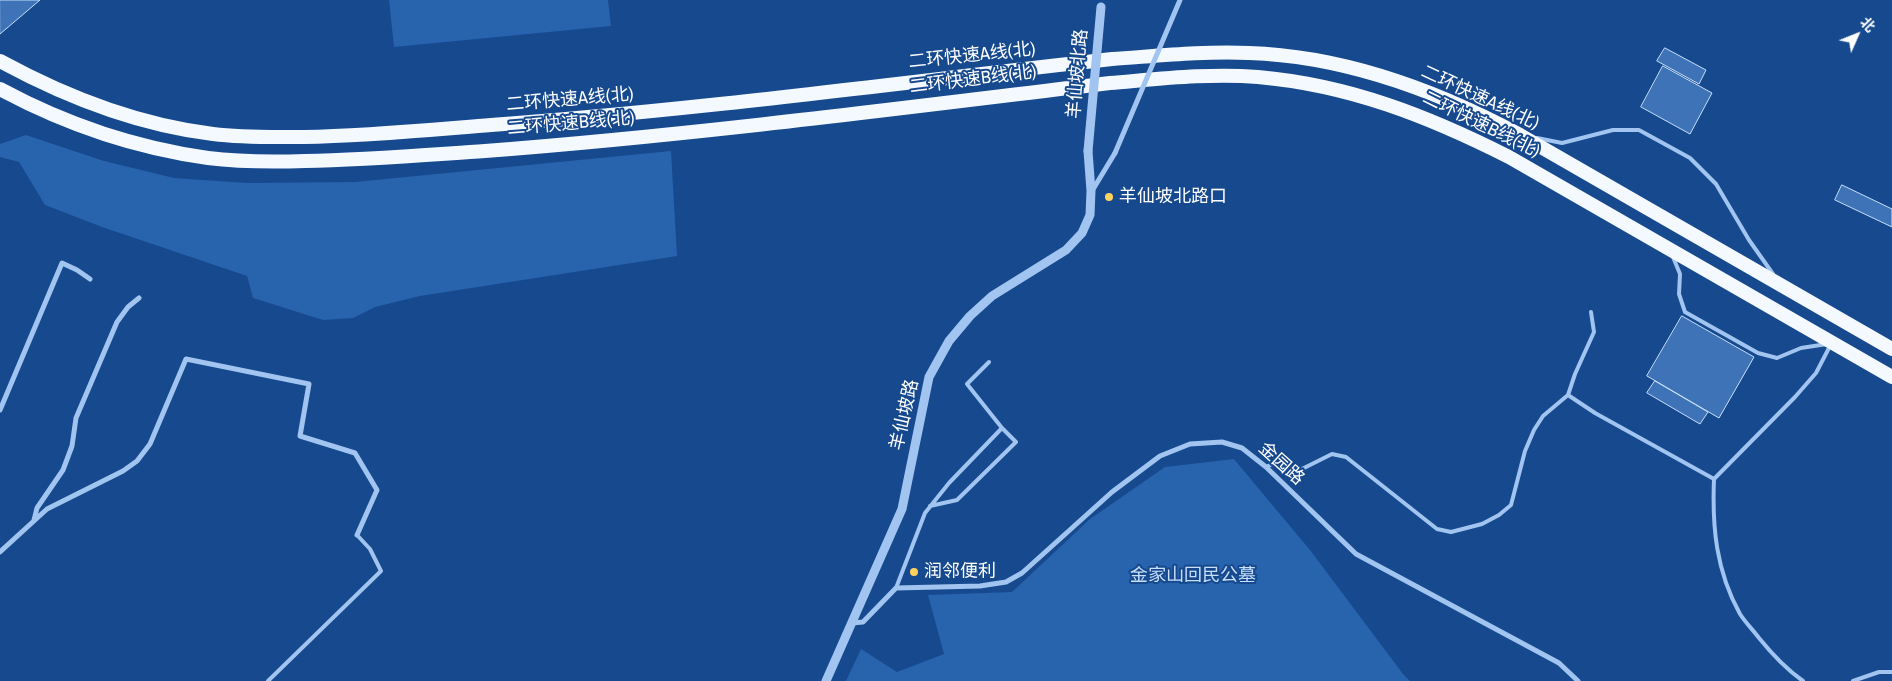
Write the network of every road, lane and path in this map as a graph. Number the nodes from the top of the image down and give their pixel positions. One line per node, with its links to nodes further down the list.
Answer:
1 (1180, 0): 7 (street, bridge)
2 (1102, 4): 6 (street, 羊仙坡北路, bridge)
3 (0, 61): 5 (highway, 二环快速A线(北))
4 (0, 89): 8 (highway, 二环快速B线(北))
5 (1520, 135): 10 (highway, 二环快速A线(北)); 10 (lane)
6 (1088, 151): 7 (street, 羊仙坡路)
7 (1091, 191): 27 (street, 羊仙坡路)
8 (1660, 245): 13 (highway, 二环快速B线(北)); 13 (lane)
9 (90, 279): 18 (street)
10 (1786, 289): 14 (highway, 二环快速A线(北))
11 (139, 298): 23 (street)
12 (1591, 312): 17 (lane)
13 (1831, 344): 16 (highway, 二环快速B线(北)); 21 (lane)
14 (1892, 349)
15 (989, 362): 19 (lane)
16 (1892, 377)
17 (1568, 395): 20 (lane); 21 (lane)
18 (0, 410)
19 (1002, 428): 22 (lane); 22 (lane)
20 (1266, 467): 26 (street, 金园路); 31 (street, 金园路)
21 (1714, 479): 32 (lane)
22 (930, 506): 26 (lane)
23 (34, 521): 24 (street); 25 (street)
24 (357, 535): 29 (lane)
25 (0, 552)
26 (896, 588): 27 (street)
27 (852, 623): 30 (street, 羊仙坡路)
28 (1892, 672): 33 (lane)
29 (268, 681)
30 (826, 681)
31 (1578, 681)
32 (1803, 681)
33 (1852, 681)

